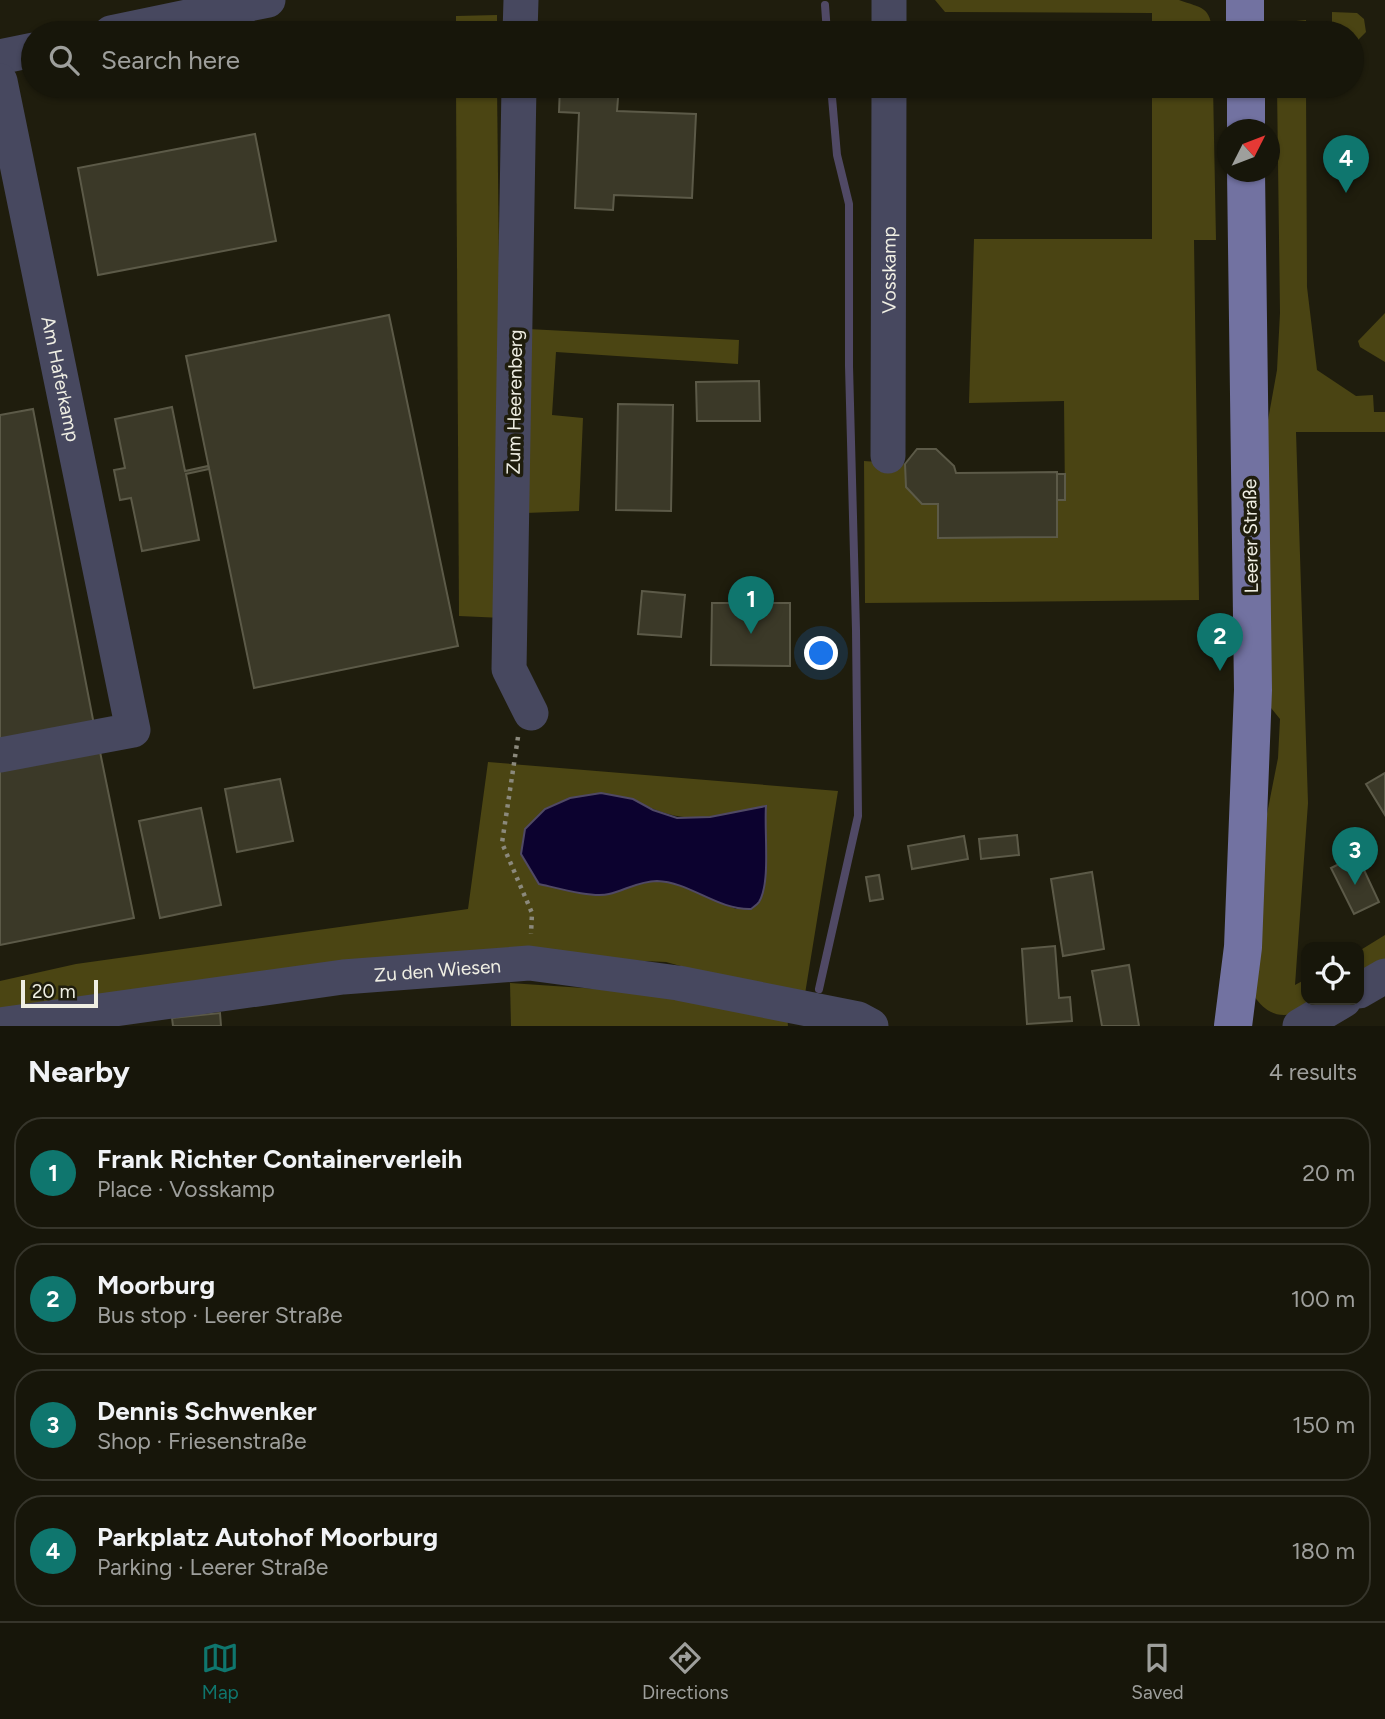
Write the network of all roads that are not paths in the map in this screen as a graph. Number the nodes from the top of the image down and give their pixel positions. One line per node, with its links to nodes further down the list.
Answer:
1 (268, 0): 5 (street)
2 (521, 0): 6 (street)
3 (889, 0): 7 (street)
4 (1245, 0): 8 (main road)
5 (168, 21)
6 (520, 21)
7 (889, 21)
8 (1245, 21)
9 (21, 53): 10 (street)
10 (0, 57)
11 (0, 81): 19 (street, Am Haferkamp)
12 (519, 98): 18 (street, Zum Heerenberg)
13 (889, 98): 17 (street, Vosskamp)
14 (1245, 98): 15 (main road)
15 (1246, 119)
16 (1246, 182): 25 (main road, Leerer Straße)
17 (888, 456)
18 (531, 713)
19 (0, 755)
20 (1385, 976): 21 (street)
21 (1364, 988)
22 (1336, 1005): 26 (street)
23 (0, 1025): 24 (street, Zu den Wiesen)
24 (871, 1026)
25 (1233, 1026)
26 (1300, 1026)

